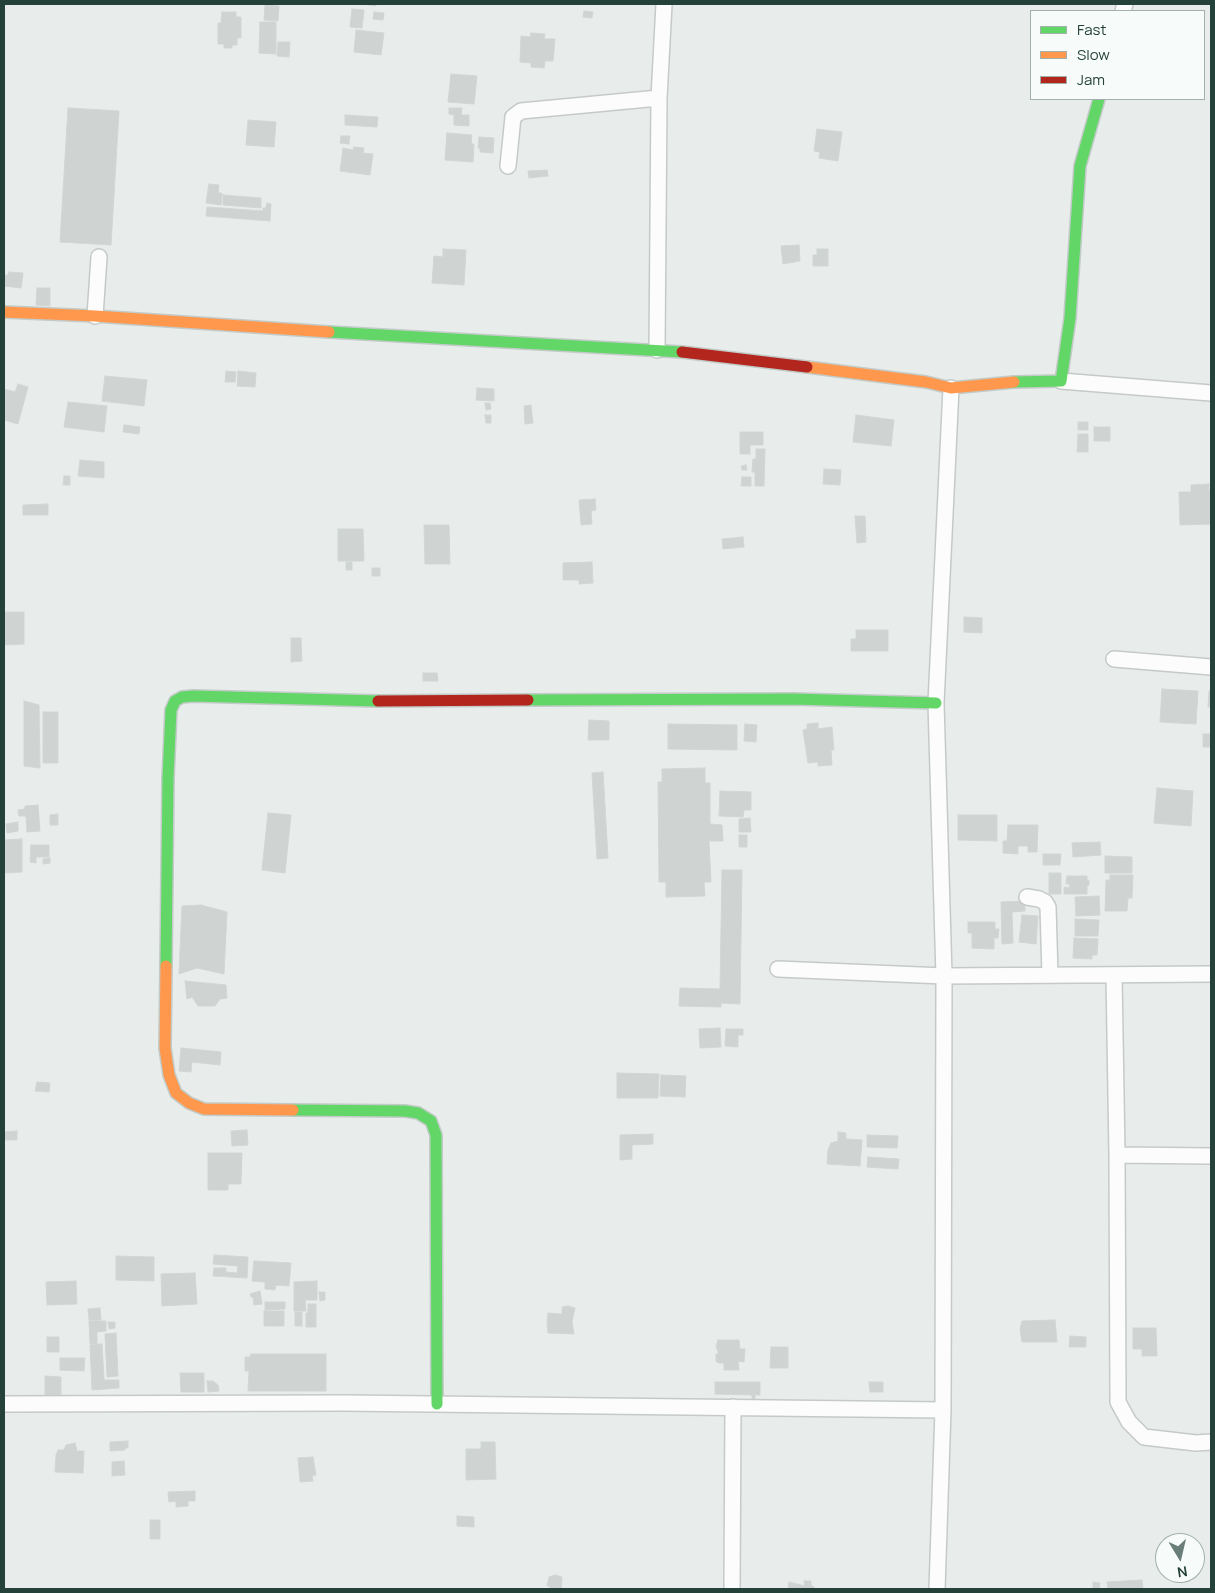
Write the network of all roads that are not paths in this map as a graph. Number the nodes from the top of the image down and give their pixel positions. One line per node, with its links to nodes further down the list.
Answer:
1 (664, 4): 2 (street)
2 (659, 98): 4 (street); 8 (street)
3 (1099, 100): 9 (street)
4 (508, 166)
5 (100, 258): 7 (street)
6 (4, 312): 7 (street)
7 (95, 316): 8 (street)
8 (656, 350): 10 (street)
9 (1060, 381): 10 (street); 11 (street)
10 (951, 388): 14 (street)
11 (1211, 393)
12 (1114, 659): 13 (street)
13 (1211, 667)
14 (936, 703): 20 (street); 24 (street)
15 (1026, 897): 18 (street)
16 (778, 969): 20 (street)
17 (1211, 974): 19 (street)
18 (1050, 975): 19 (street); 20 (street)
19 (1114, 975): 21 (street)
20 (944, 976): 26 (street)
21 (1117, 1156): 22 (street); 27 (street)
22 (1211, 1156)
23 (4, 1404): 24 (street)
24 (437, 1404): 25 (street)
25 (733, 1407): 26 (street); 28 (street)
26 (943, 1410): 29 (street)
27 (1211, 1442)
28 (732, 1589)
29 (937, 1589)

